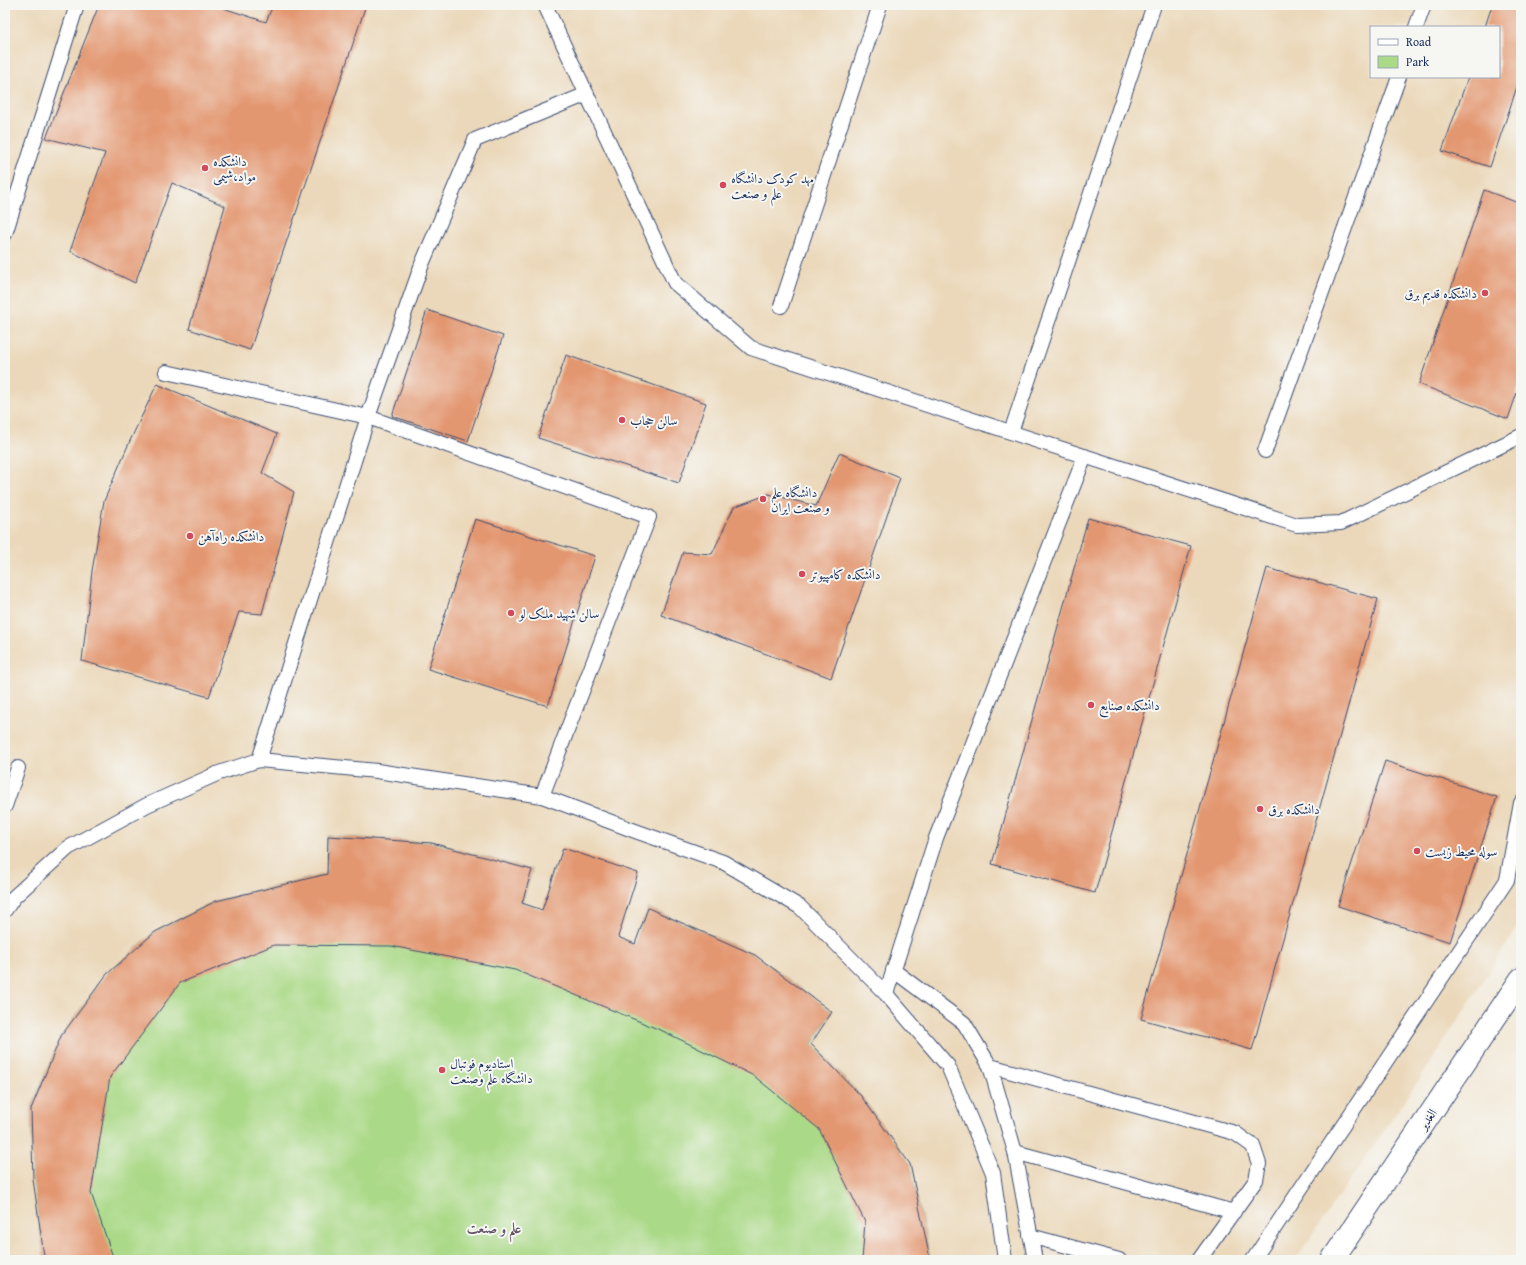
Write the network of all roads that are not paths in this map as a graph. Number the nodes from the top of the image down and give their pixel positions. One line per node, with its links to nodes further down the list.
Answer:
1 (77, 5): 9 (lane)
2 (545, 5): 8 (lane)
3 (880, 5): 10 (lane)
4 (1154, 5): 13 (lane)
5 (1424, 5): 6 (lane)
6 (1416, 26)
7 (1398, 78): 15 (lane)
8 (586, 94): 12 (lane); 13 (lane)
9 (5, 234)
10 (781, 306)
11 (166, 372): 12 (lane)
12 (368, 417): 17 (lane); 19 (lane)
13 (1011, 432): 16 (lane)
14 (1521, 436): 16 (lane)
15 (1266, 451)
16 (1085, 456): 23 (lane)
17 (259, 760): 19 (lane); 22 (lane)
18 (18, 768): 21 (lane)
19 (542, 796): 25 (lane)
20 (1521, 803): 34 (lane)
21 (5, 806)
22 (5, 910)
23 (893, 970): 25 (lane); 26 (lane)
24 (1521, 979): 35 (main road, الغدیر)
25 (886, 994): 30 (lane)
26 (990, 1066): 27 (lane); 28 (lane)
27 (1015, 1152): 28 (lane); 29 (lane)
28 (1234, 1212): 33 (lane)
29 (1030, 1236): 31 (lane); 32 (lane)
30 (1005, 1260)
31 (1035, 1260)
32 (1119, 1260)
33 (1199, 1260)
34 (1253, 1260)
35 (1332, 1260)

